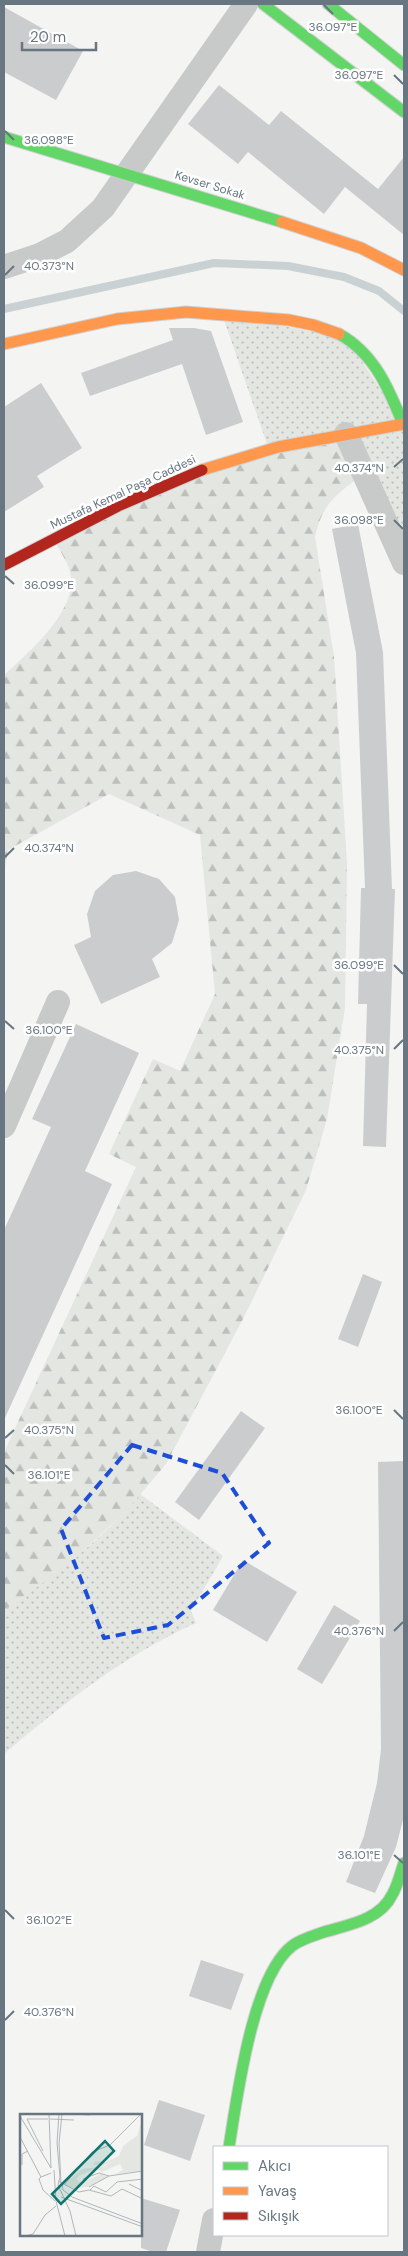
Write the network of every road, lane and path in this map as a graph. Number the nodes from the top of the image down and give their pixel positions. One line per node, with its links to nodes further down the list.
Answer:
1 (246, 4): 7 (street)
2 (263, 4): 5 (main road)
3 (328, 4): 4 (main road)
4 (404, 64)
5 (404, 112)
6 (4, 137): 7 (main road, Kevser Sokak)
7 (126, 174): 8 (street); 9 (main road, Kevser Sokak)
8 (4, 267)
9 (404, 270)
10 (4, 344): 11 (main road)
11 (404, 424): 12 (main road, Mustafa Kemal Paşa Caddesi)
12 (346, 434): 13 (street); 14 (main road, Mustafa Kemal Paşa Caddesi)
13 (404, 563)
14 (4, 565)
15 (58, 1002): 16 (street)
16 (4, 1126)
17 (404, 1863): 18 (main road)
18 (228, 2146)
19 (213, 2225): 20 (street)
20 (208, 2252)

